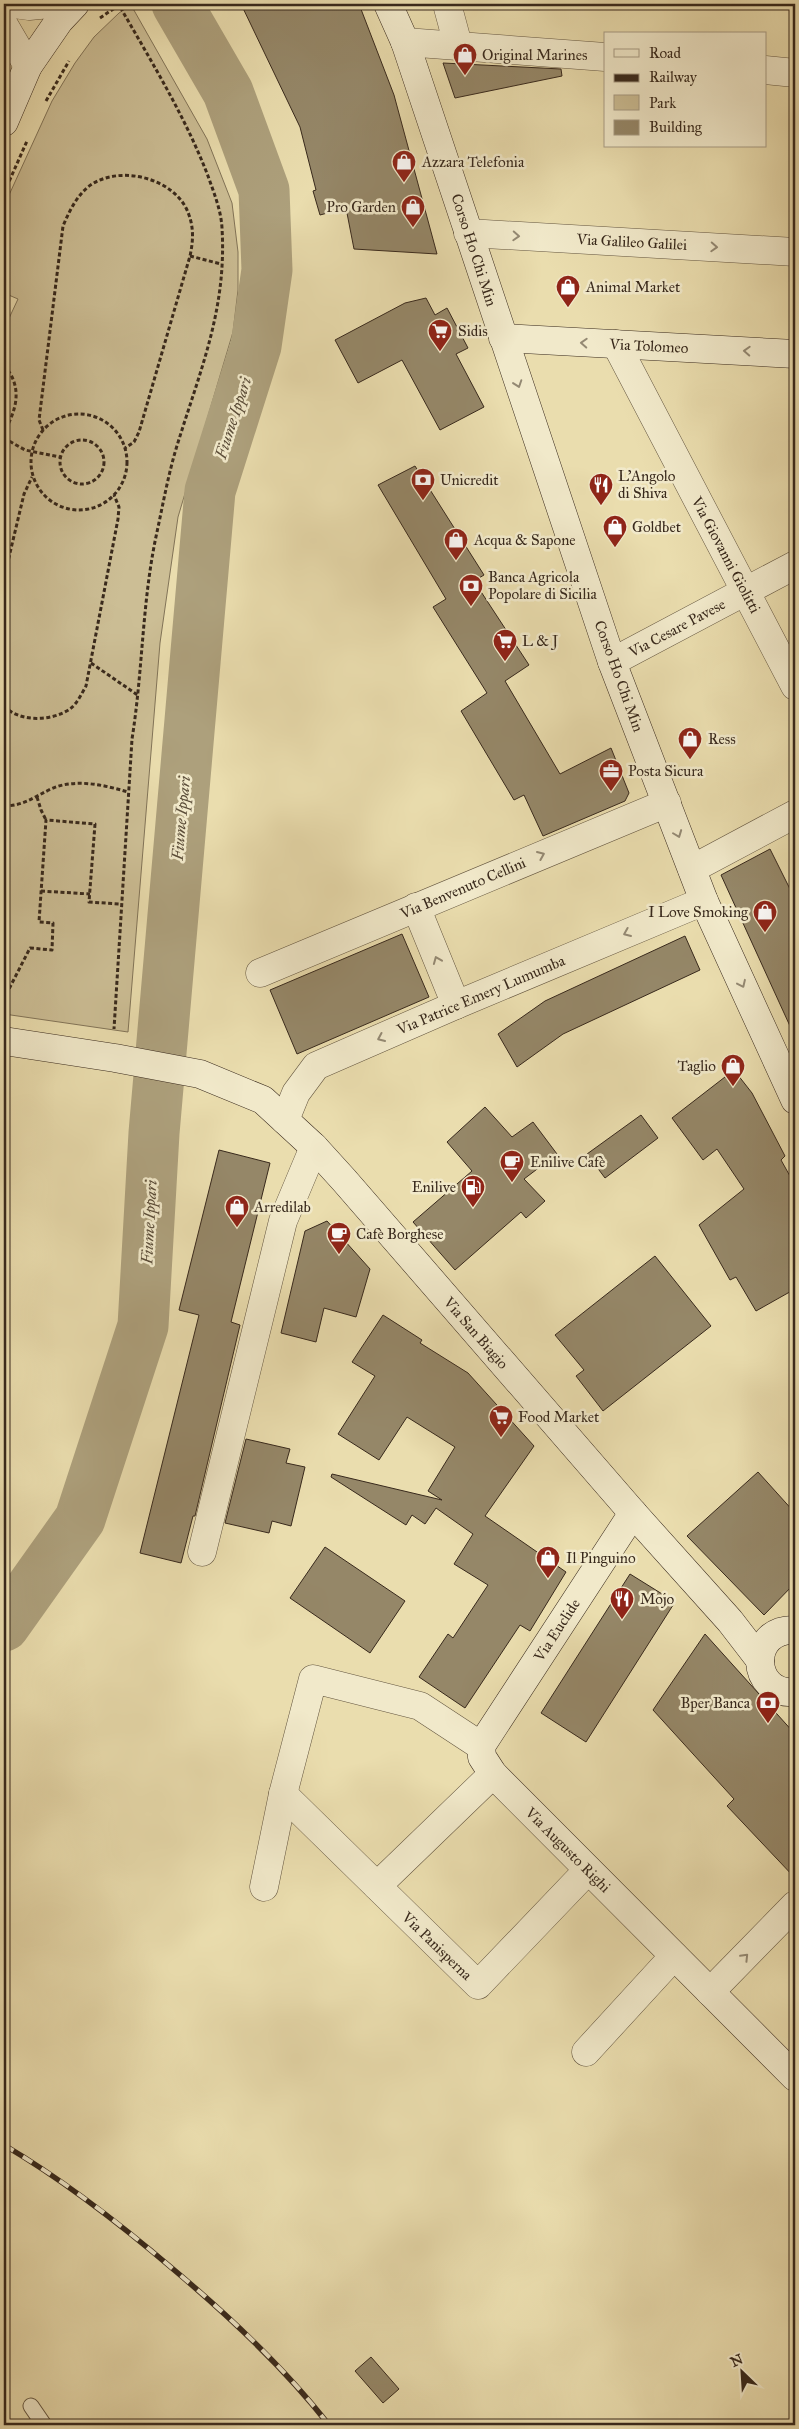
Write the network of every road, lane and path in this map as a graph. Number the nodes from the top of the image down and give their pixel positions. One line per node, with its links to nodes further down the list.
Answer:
1 (14, 4): 2 (street)
2 (50, 4)
3 (74, 4): 13 (street)
4 (388, 4): 9 (street)
5 (400, 4): 9 (street)
6 (447, 4): 10 (street)
7 (96, 22): 23 (path)
8 (4, 25): 13 (street)
9 (405, 42): 10 (street); 20 (street, Corso Ho Chi Min)
10 (458, 45): 12 (street)
11 (71, 57): 16 (path)
12 (604, 57)
13 (16, 61): 17 (street)
14 (766, 70): 15 (street)
15 (795, 72)
16 (41, 109)
17 (4, 122)
18 (30, 134): 19 (path)
19 (4, 193)
20 (468, 233): 21 (street, Via Galileo Galilei, one-way to 21); 24 (street, Corso Ho Chi Min)
21 (795, 252)
22 (190, 256): 23 (path); 28 (path); 31 (path)
23 (221, 264): 42 (path)
24 (503, 338): 25 (street, Via Tolomeo, one-way to 24); 39 (street, Corso Ho Chi Min, one-way to 39)
25 (616, 344): 26 (street, Via Tolomeo, one-way to 25); 38 (street, Via Giovanni Giolitti)
26 (795, 354)
27 (4, 365): 29 (path)
28 (43, 430): 31 (path); 32 (path)
29 (4, 432)
30 (4, 438): 32 (path)
31 (125, 448): 35 (path)
32 (32, 451): 33 (path); 34 (path)
33 (60, 457): 33 (path)
34 (33, 477): 35 (path); 37 (path)
35 (114, 495): 40 (path)
36 (795, 565): 38 (street, Via Cesare Pavese)
37 (4, 578)
38 (746, 592): 39 (street, Via Cesare Pavese); 41 (street, Via Giovanni Giolitti)
39 (612, 662): 46 (street, Corso Ho Chi Min)
40 (91, 663): 42 (path); 43 (path)
41 (795, 686)
42 (139, 696): 44 (path)
43 (4, 706)
44 (128, 792): 45 (path); 54 (path)
45 (37, 797): 47 (path); 49 (path)
46 (667, 803): 50 (street, Corso Ho Chi Min, one-way to 50); 55 (street, Via Benvenuto Cellini, one-way to 46)
47 (4, 806)
48 (795, 814): 50 (street)
49 (46, 820): 51 (path); 52 (path)
50 (692, 869): 53 (street, Corso Ho Chi Min)
51 (41, 891): 52 (path); 58 (path)
52 (90, 894): 54 (path)
53 (704, 901): 57 (street, Via Patrice Emery Lumumba, one-way to 57); 61 (street, Corso Ho Chi Min, one-way to 61)
54 (120, 904): 60 (path)
55 (416, 908): 56 (street, Via Benvenuto Cellini); 57 (street, one-way to 55)
56 (260, 973)
57 (456, 1005): 62 (street, Via Patrice Emery Lumumba, one-way to 62)
58 (4, 1014)
59 (4, 1042): 60 (street)
60 (115, 1047): 62 (street, Via San Biagio)
61 (795, 1100)
62 (285, 1120): 63 (street, Via San Biagio)
63 (314, 1146): 64 (street, Via San Biagio); 65 (street)
64 (633, 1513): 66 (street, Via San Biagio); 70 (street, Via Euclide)
65 (202, 1552)
66 (730, 1621): 67 (street); 68 (street, Via San Biagio)
67 (789, 1629): 68 (street)
68 (760, 1660): 69 (street, Via San Biagio)
69 (791, 1695)
70 (481, 1746): 71 (street, Via Augusto Righi); 72 (street)
71 (493, 1774): 73 (street, Via Augusto Righi); 74 (street)
72 (283, 1794): 74 (street, Via Panisperna); 75 (street)
73 (588, 1870): 74 (street, Via Panisperna); 77 (street, Via Augusto Righi)
74 (377, 1886)
75 (264, 1887)
76 (795, 1904): 78 (street, one-way to 76)
77 (674, 1956): 78 (street, Via Augusto Righi); 79 (street)
78 (710, 1992): 80 (street, Via Augusto Righi)
79 (586, 2052)
80 (795, 2077)
81 (31, 2406): 82 (lane)
82 (44, 2425)

